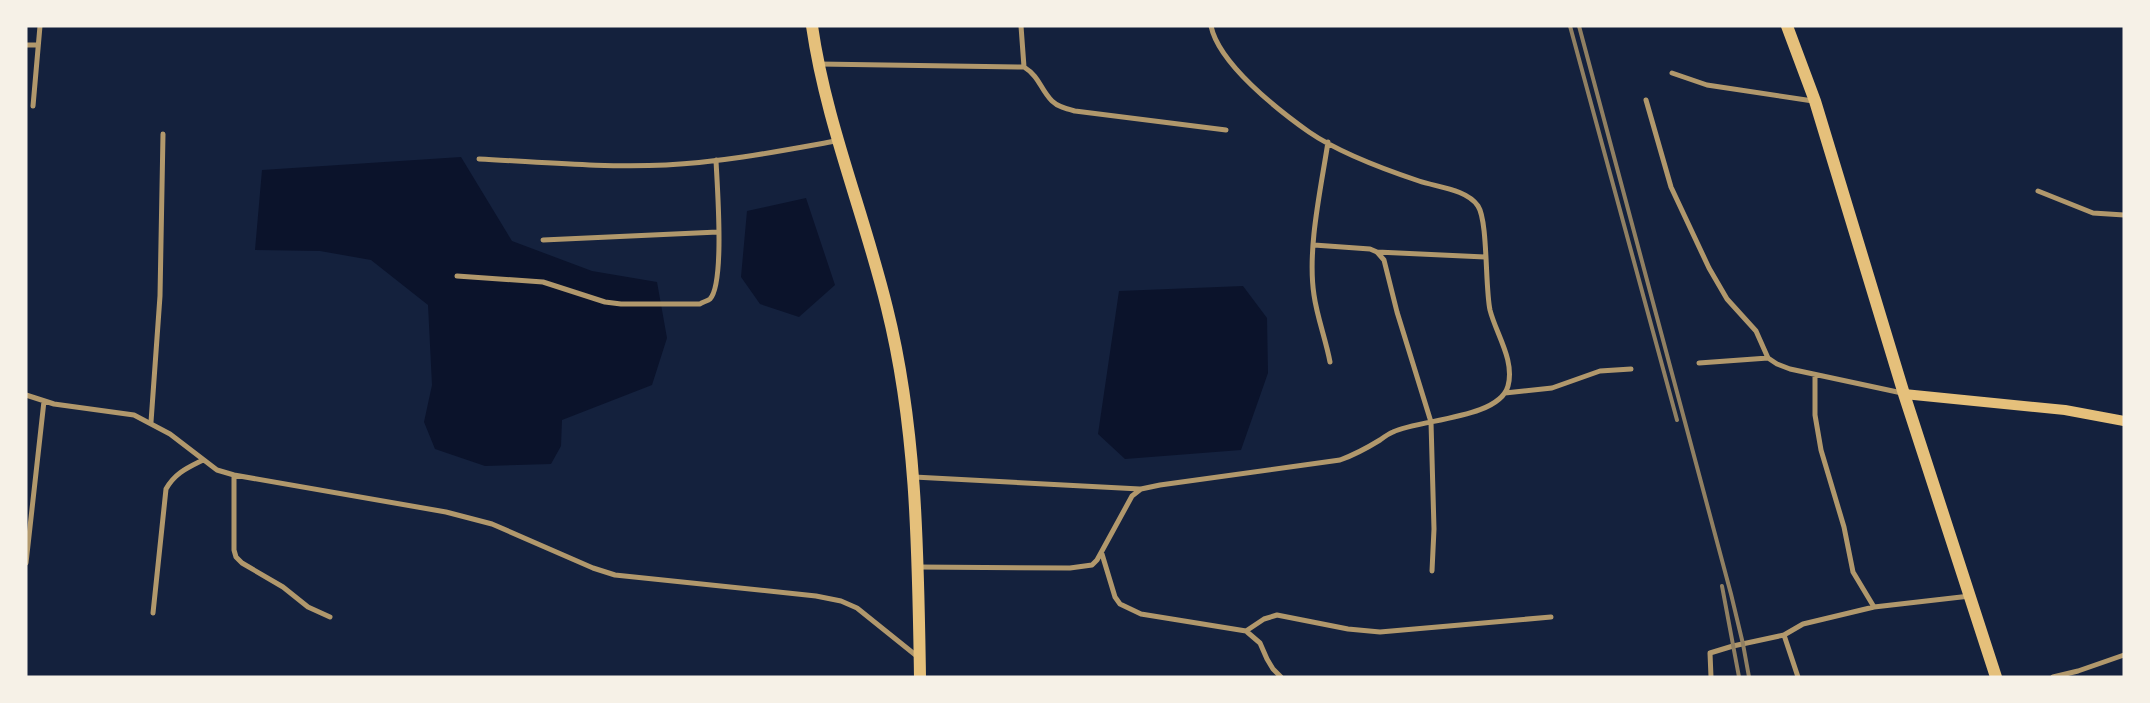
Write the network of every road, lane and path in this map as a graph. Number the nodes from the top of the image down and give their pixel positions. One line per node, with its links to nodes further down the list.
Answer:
1 (40, 26): 7 (street)
2 (812, 26): 8 (main road)
3 (1021, 26): 9 (street)
4 (1211, 26): 17 (street)
5 (1787, 26): 12 (main road)
6 (26, 45): 7 (street)
7 (38, 45): 13 (street)
8 (818, 64): 9 (street); 16 (main road)
9 (1024, 68): 14 (street)
10 (1672, 73): 12 (street)
11 (1646, 100): 28 (street)
12 (1815, 102): 34 (main road)
13 (33, 106)
14 (1226, 130)
15 (163, 134): 38 (street)
16 (838, 141): 19 (street); 42 (main road)
17 (1328, 142): 24 (street); 26 (street)
18 (479, 159): 19 (street)
19 (716, 160): 22 (street)
20 (2038, 191): 21 (street)
21 (2124, 215)
22 (718, 232): 23 (street); 27 (street)
23 (543, 240)
24 (1314, 245): 25 (street); 29 (street)
25 (1377, 252): 26 (street); 39 (street)
26 (1485, 257): 33 (street)
27 (456, 276)
28 (1768, 358): 30 (street); 32 (street)
29 (1330, 362)
30 (1699, 363)
31 (1631, 369): 33 (street)
32 (1815, 375): 34 (street); 50 (street)
33 (1505, 393): 39 (street)
34 (1904, 394): 37 (main road); 49 (main road)
35 (26, 395): 36 (street)
36 (44, 402): 38 (street); 44 (street)
37 (2124, 421)
38 (151, 422): 40 (street)
39 (1432, 422): 43 (street); 48 (street)
40 (202, 460): 41 (street); 51 (street)
41 (234, 475): 52 (street); 57 (street)
42 (912, 477): 43 (street); 47 (main road)
43 (1141, 489): 45 (street)
44 (28, 528): 46 (street)
45 (1102, 554): 47 (street); 54 (street)
46 (26, 563)
47 (918, 567): 57 (main road)
48 (1432, 571)
49 (1970, 596): 50 (street); 62 (main road)
50 (1874, 607): 55 (street)
51 (153, 613)
52 (330, 617)
53 (1551, 617): 54 (street)
54 (1246, 631): 59 (street)
55 (1784, 635): 60 (street); 61 (street)
56 (2124, 655): 63 (street)
57 (920, 659): 58 (main road)
58 (920, 677)
59 (1282, 677)
60 (1712, 677)
61 (1798, 677)
62 (1996, 677)
63 (2053, 677)

